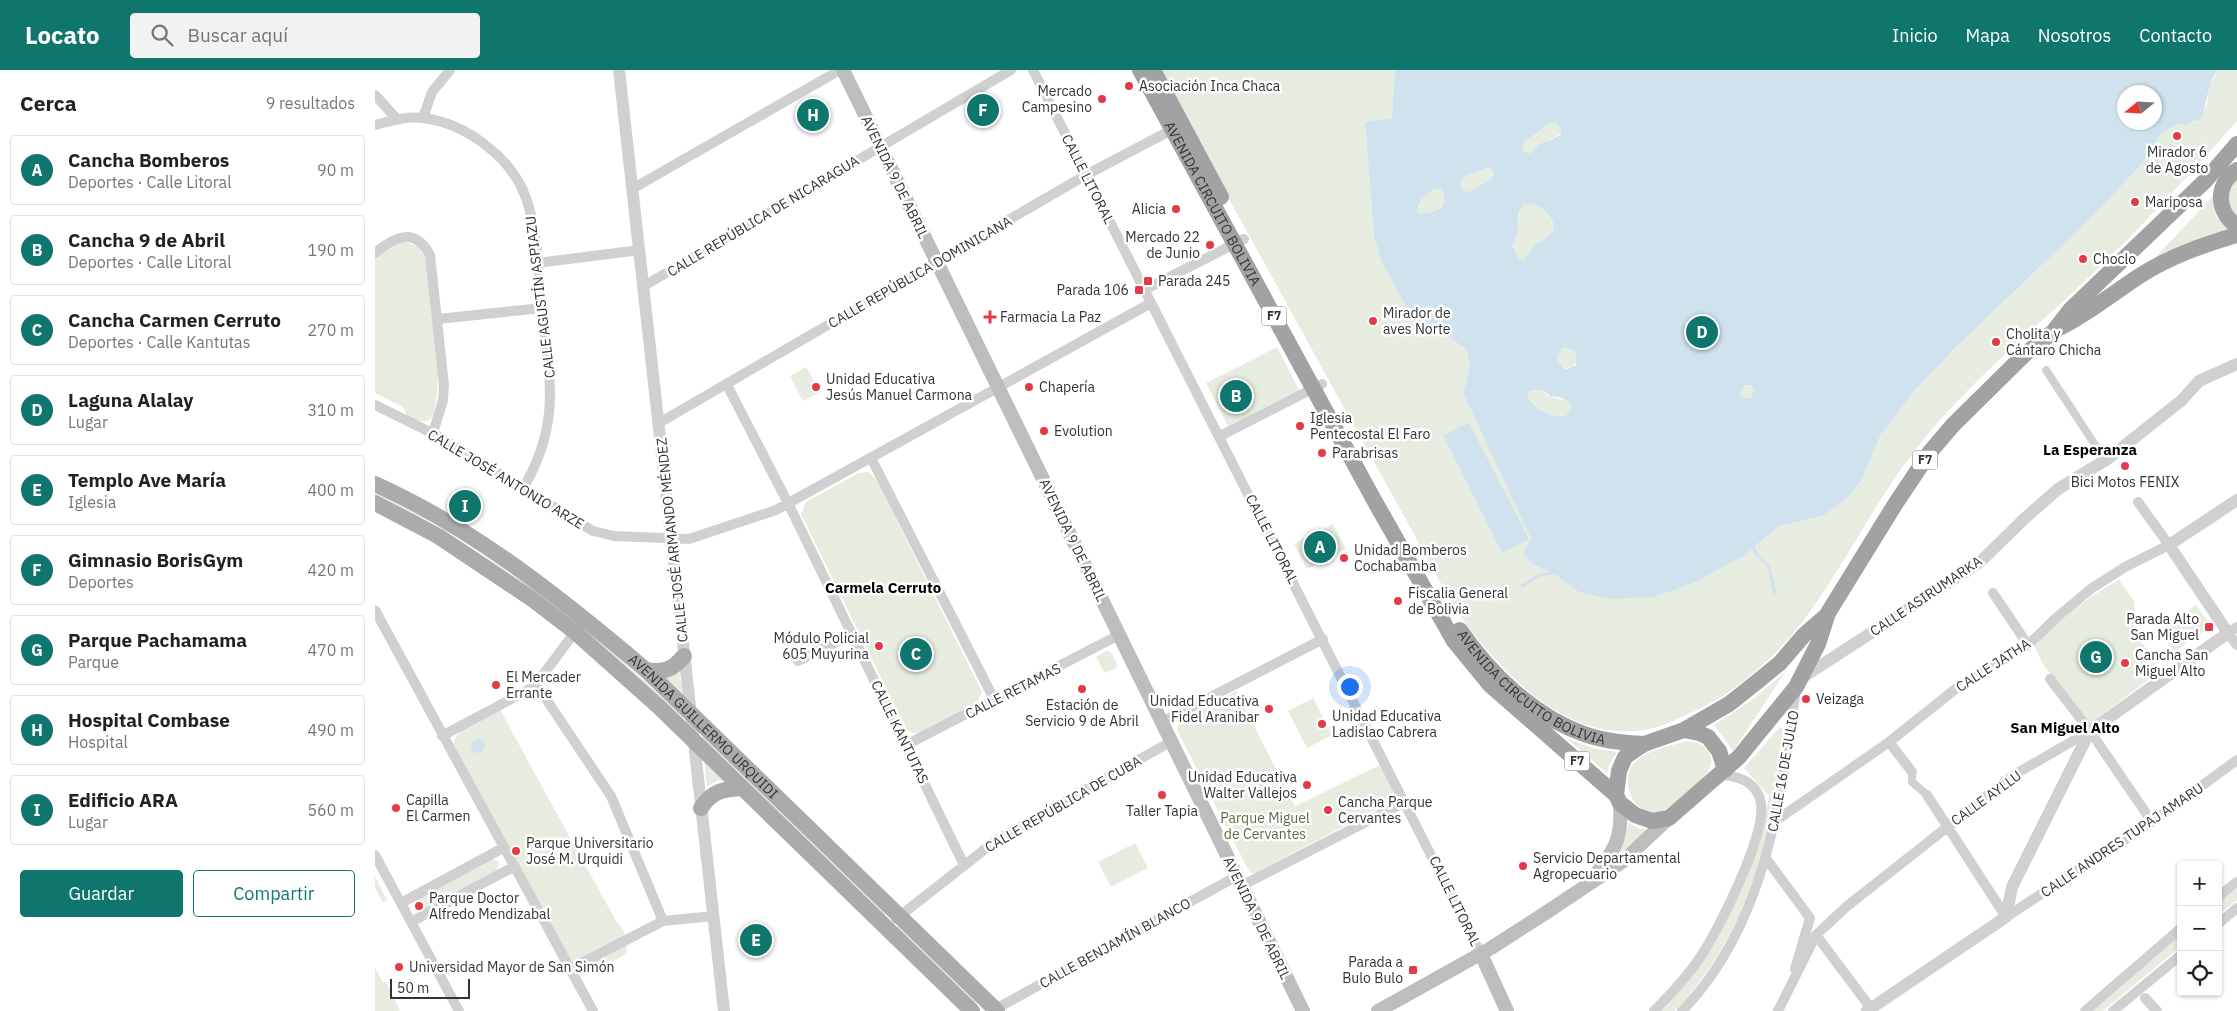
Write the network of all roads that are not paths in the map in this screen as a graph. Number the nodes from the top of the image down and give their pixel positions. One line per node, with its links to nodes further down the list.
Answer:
1 (450, 70): 9 (street)
2 (619, 70): 18 (street, CALLE JOSÉ ARMANDO MÉNDEZ)
3 (841, 70): 13 (main road, AVENIDA 9 DE ABRIL); 18 (street)
4 (1011, 70): 13 (street, CALLE REPÚBLICA DE NICARAGUA)
5 (1033, 70): 16 (street, CALLE LITORAL)
6 (1140, 70): 12 (highway, AVENIDA CIRCUITO BOLIVIA / F7)
7 (1153, 70): 12 (highway, AVENIDA CIRCUITO BOLIVIA / F7)
8 (375, 95): 10 (street)
9 (423, 118): 10 (street, CALLE AGUSTÍN ASPIAZU); 24 (street, CALLE AGUSTÍN ASPIAZU)
10 (397, 119): 11 (street, CALLE AGUSTÍN ASPIAZU)
11 (375, 125)
12 (1177, 127): 16 (street, CALLE REPÚBLICA DOMINICANA); 21 (highway, AVENIDA CIRCUITO BOLIVIA / F7)
13 (880, 147): 25 (main road, AVENIDA 9 DE ABRIL); 26 (street, CALLE REPÚBLICA DE NICARAGUA)
14 (2233, 148): 15 (highway); 17 (highway, F7)
15 (2232, 171): 17 (highway); 19 (highway)
16 (1086, 175): 25 (street, CALLE REPÚBLICA DOMINICANA); 27 (street, CALLE LITORAL)
17 (2205, 181): 31 (highway, F7)
18 (633, 189): 22 (street, CALLE JOSÉ ARMANDO MÉNDEZ)
19 (2237, 226)
20 (2237, 235): 31 (highway, F7)
21 (1239, 242): 27 (street); 35 (highway, AVENIDA CIRCUITO BOLIVIA / F7)
22 (639, 250): 24 (street); 26 (street, CALLE JOSÉ ARMANDO MÉNDEZ)
23 (375, 253): 30 (street)
24 (537, 263): 29 (street, CALLE AGUSTÍN ASPIAZU)
25 (937, 263): 34 (street, CALLE REPÚBLICA DOMINICANA); 36 (main road, AVENIDA 9 DE ABRIL)
26 (644, 286): 38 (street, CALLE JOSÉ ARMANDO MÉNDEZ)
27 (1145, 290): 28 (street, CALLE LITORAL)
28 (1151, 303): 36 (street, CALLE JOSÉ ANTONIO ARZE); 40 (street, CALLE LITORAL)
29 (542, 308): 30 (street); 44 (street, CALLE AGUSTÍN ASPIAZU)
30 (438, 319): 39 (street)
31 (2053, 332): 53 (highway, F7)
32 (2237, 364): 42 (street, CALLE ASIRUMARKA)
33 (2046, 370): 42 (street)
34 (727, 385): 38 (street, CALLE REPÚBLICA DOMINICANA); 48 (street, CALLE KANTUTAS)
35 (1318, 386): 40 (street); 76 (highway, AVENIDA CIRCUITO BOLIVIA / F7); 83 (highway, AVENIDA CIRCUITO BOLIVIA / F7)
36 (997, 388): 41 (street, CALLE JOSÉ ANTONIO ARZE); 57 (main road, AVENIDA 9 DE ABRIL)
37 (375, 404): 39 (street, CALLE JOSÉ ANTONIO ARZE)
38 (659, 423): 49 (street, CALLE JOSÉ ARMANDO MÉNDEZ)
39 (433, 433): 44 (street, CALLE JOSÉ ANTONIO ARZE)
40 (1220, 436): 58 (street, CALLE LITORAL)
41 (871, 458): 48 (street, CALLE JOSÉ ANTONIO ARZE); 67 (street)
42 (2105, 460): 65 (street, CALLE ASIRUMARKA)
43 (375, 484): 63 (main road, AVENIDA GUILLERMO URQUIDI)
44 (524, 487): 49 (street, CALLE JOSÉ ANTONIO ARZE)
45 (2237, 500): 50 (street, CALLE JATHA)
46 (2138, 502): 50 (street)
47 (375, 503): 55 (main road, AVENIDA GUILLERMO URQUIDI)
48 (789, 504): 49 (street, CALLE JOSÉ ANTONIO ARZE); 56 (street, CALLE KANTUTAS)
49 (672, 540): 61 (street, CALLE JOSÉ ARMANDO MÉNDEZ)
50 (2169, 545): 54 (street); 59 (street, CALLE JATHA)
51 (1993, 593): 59 (street)
52 (375, 610): 72 (street)
53 (1828, 613): 65 (highway, F7); 70 (highway, F7)
54 (2233, 630): 60 (street); 71 (street, CALLE AYLLU)
55 (575, 632): 66 (street); 73 (main road, AVENIDA GUILLERMO URQUIDI)
56 (852, 634): 62 (street); 77 (street, CALLE KANTUTAS)
57 (1119, 635): 67 (street, CALLE RETAMAS); 69 (main road, AVENIDA 9 DE ABRIL)
58 (1323, 639): 69 (street); 84 (street, CALLE LITORAL)
59 (2028, 645): 75 (street, CALLE JATHA)
60 (2237, 645)
61 (684, 656): 63 (main road); 68 (street, CALLE JOSÉ ARMANDO MÉNDEZ)
62 (798, 661)
63 (646, 670): 68 (main road, AVENIDA GUILLERMO URQUIDI)
64 (2050, 679): 71 (street)
65 (1798, 683): 79 (highway, F7); 87 (street, CALLE 16 DE JULIO)
66 (536, 684): 72 (street); 104 (street)
67 (995, 701): 77 (street, CALLE RETAMAS)
68 (690, 713): 73 (street, CALLE JOSÉ ARMANDO MÉNDEZ); 102 (main road, AVENIDA GUILLERMO URQUIDI)
69 (1162, 722): 74 (main road, AVENIDA 9 DE ABRIL)
70 (1684, 730): 76 (highway, F7); 79 (highway)
71 (2090, 732): 88 (street); 89 (street, CALLE AYLLU); 103 (street)
72 (442, 736): 90 (street)
73 (693, 741): 81 (main road, AVENIDA GUILLERMO URQUIDI); 85 (street, CALLE JOSÉ ARMANDO MÉNDEZ)
74 (1172, 741): 93 (street, CALLE REPÚBLICA DE CUBA); 95 (main road, AVENIDA 9 DE ABRIL)
75 (1889, 742): 80 (street); 87 (street, CALLE JATHA)
76 (1644, 744): 83 (highway, F7)
77 (906, 745): 93 (street, CALLE KANTUTAS)
78 (2237, 760): 88 (street, CALLE ANDRES TUPAJ AMARU)
79 (1721, 772): 86 (highway, F7); 124 (street, CALLE 16 DE JULIO)
80 (1912, 772): 82 (street)
81 (742, 788): 85 (main road); 107 (main road, AVENIDA GUILLERMO URQUIDI)
82 (1927, 795): 89 (street)
83 (1618, 799): 86 (highway, F7); 96 (main road, F7)
84 (1405, 802): 95 (street, CALLE BENJAMÍN BLANCO); 110 (street, CALLE LITORAL)
85 (701, 808): 101 (street, CALLE JOSÉ ARMANDO MÉNDEZ)
86 (1669, 818): 96 (main road, F7)
87 (1777, 820): 92 (street, CALLE 16 DE JULIO)
88 (2152, 822): 103 (street, CALLE ANDRES TUPAJ AMARU)
89 (1948, 825): 103 (street); 109 (street, CALLE AYLLU)
90 (503, 848): 94 (street); 99 (street)
91 (375, 855): 99 (street)
92 (1765, 857): 113 (street); 125 (street, CALLE 16 DE JULIO)
93 (964, 865): 102 (street, CALLE REPÚBLICA DE CUBA)
94 (513, 867): 106 (street); 112 (street)
95 (1239, 881): 115 (street, CALLE BENJAMÍN BLANCO); 121 (main road, AVENIDA 9 DE ABRIL)
96 (1591, 881): 110 (main road, F7)
97 (2237, 882): 98 (street)
98 (2222, 894)
99 (401, 903): 106 (street)
100 (2237, 908): 105 (street)
101 (714, 916): 104 (street); 119 (street, CALLE JOSÉ ARMANDO MÉNDEZ)
102 (900, 916): 107 (street, CALLE REPÚBLICA DE CUBA); 115 (main road, AVENIDA GUILLERMO URQUIDI)
103 (2006, 918): 116 (street)
104 (663, 921): 112 (street)
105 (2222, 921)
106 (411, 922): 117 (street)
107 (887, 928): 120 (main road, AVENIDA GUILLERMO URQUIDI)
108 (2177, 931): 127 (street)
109 (1816, 935): 113 (street, CALLE AYLLU); 116 (street)
110 (1481, 954): 122 (main road, F7); 123 (main road, CALLE LITORAL)
111 (2177, 958): 128 (street)
112 (570, 969): 118 (street)
113 (1793, 982): 126 (street, CALLE AYLLU)
114 (2145, 998): 129 (street)
115 (995, 1010)
116 (1870, 1010)
117 (459, 1011)
118 (593, 1011)
119 (724, 1011)
120 (972, 1011)
121 (1303, 1011)
122 (1378, 1011)
123 (1507, 1011)
124 (1654, 1011)
125 (1682, 1011)
126 (1778, 1011)
127 (2085, 1011)
128 (2113, 1011)
129 (2157, 1011)

